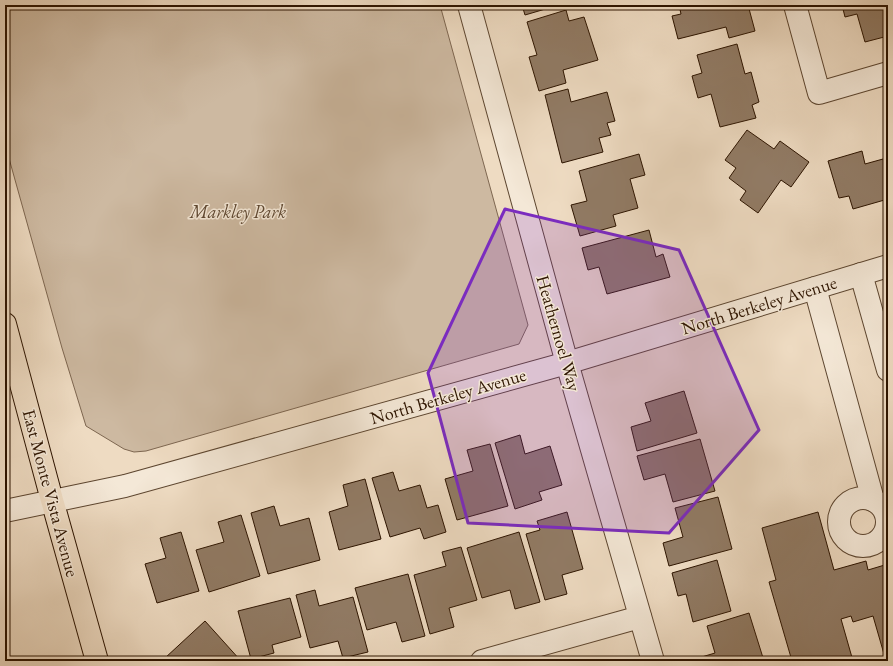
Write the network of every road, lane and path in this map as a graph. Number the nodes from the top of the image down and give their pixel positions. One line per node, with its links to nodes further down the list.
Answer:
1 (469, 5): 9 (street, Heathernoel Way)
2 (795, 5): 3 (street)
3 (888, 73)
4 (888, 266): 5 (street, North Berkeley Avenue)
5 (861, 274): 6 (street, North Berkeley Avenue); 8 (street)
6 (815, 288): 9 (street, North Berkeley Avenue); 11 (street)
7 (5, 324): 10 (main road, East Monte Vista Avenue)
8 (886, 356)
9 (567, 363): 10 (street, North Berkeley Avenue); 13 (street, Heathernoel Way)
10 (52, 500): 12 (street, North Berkeley Avenue); 14 (main road, East Monte Vista Avenue)
11 (873, 500)
12 (5, 510)
13 (640, 617): 15 (street); 16 (street, Heathernoel Way)
14 (97, 661)
15 (482, 661)
16 (653, 661)

